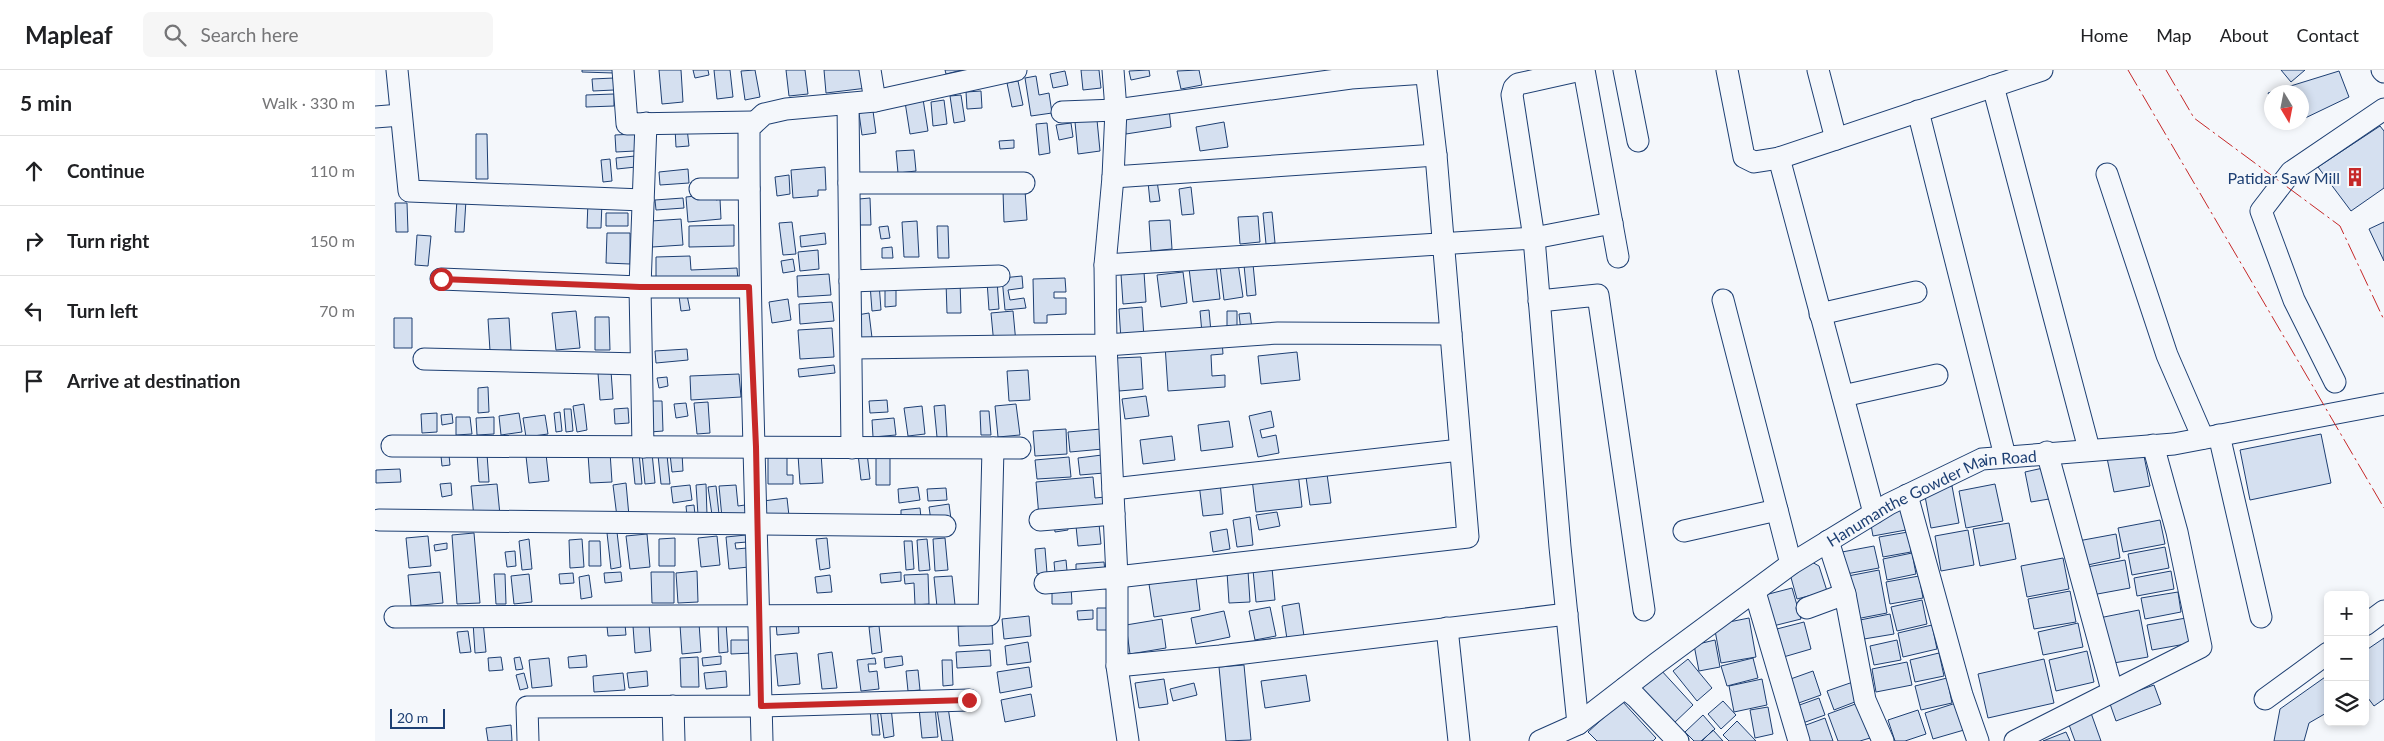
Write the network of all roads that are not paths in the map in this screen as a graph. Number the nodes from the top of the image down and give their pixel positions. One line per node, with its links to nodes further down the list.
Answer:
1 (397, 70): 20 (street)
2 (623, 70): 23 (street)
3 (870, 70): 14 (street)
4 (1015, 70): 14 (street)
5 (1113, 70): 17 (street)
6 (1583, 70): 12 (street); 35 (street)
7 (1624, 70): 25 (street)
8 (1727, 70): 27 (street)
9 (1818, 70): 24 (street)
10 (2042, 70): 13 (street)
11 (1426, 71): 17 (street); 26 (street)
12 (1537, 75): 36 (street)
13 (1993, 86): 18 (street); 66 (street)
14 (875, 102): 15 (street)
15 (848, 104): 22 (street); 30 (street)
16 (2384, 109): 55 (street)
17 (1116, 110): 19 (street); 29 (street)
18 (1917, 111): 24 (street); 69 (street)
19 (1062, 112)
20 (401, 115): 21 (street); 34 (street)
21 (375, 117)
22 (753, 122): 23 (street); 33 (street)
23 (647, 123): 34 (street)
24 (1836, 139): 27 (street)
25 (1638, 141)
26 (1436, 155): 29 (street); 37 (street)
27 (1779, 158): 48 (street)
28 (2107, 174): 58 (street)
29 (1113, 177): 39 (street)
30 (849, 183): 31 (street); 42 (street)
31 (1024, 183)
32 (700, 188): 33 (street)
33 (749, 189): 44 (street)
34 (643, 200): 43 (street)
35 (1611, 223): 36 (street); 38 (street)
36 (1534, 238): 37 (street); 47 (street)
37 (1444, 244): 39 (street); 49 (street)
38 (1618, 257)
39 (1105, 265): 50 (street)
40 (999, 276): 42 (street)
41 (441, 279): 43 (street)
42 (850, 282): 51 (street)
43 (640, 287): 44 (street); 53 (street)
44 (749, 287): 62 (street)
45 (1916, 292): 48 (street)
46 (1723, 300): 72 (street)
47 (1539, 301): 87 (street); 89 (street)
48 (1820, 314): 56 (street)
49 (1451, 334): 50 (street); 67 (street)
50 (1106, 345): 51 (street); 70 (street)
51 (852, 348): 63 (street)
52 (424, 359): 53 (street)
53 (641, 364): 61 (street)
54 (1937, 375): 56 (street)
55 (2335, 382)
56 (1843, 396): 73 (street)
57 (2382, 411): 58 (street, Hanumanthe Gowder Main Road)
58 (2211, 437): 59 (street, Hanumanthe Gowder Main Road); 92 (street)
59 (2153, 445): 66 (street, Hanumanthe Gowder Main Road); 98 (street)
60 (392, 446): 61 (street)
61 (643, 447): 62 (street)
62 (756, 447): 63 (street); 77 (street)
63 (852, 448): 64 (street)
64 (993, 448): 65 (street); 91 (street)
65 (1019, 448)
66 (2089, 449): 68 (street, Hanumanthe Gowder Main Road)
67 (1461, 450): 70 (street); 82 (street)
68 (2047, 452): 69 (street, Hanumanthe Gowder Main Road); 98 (street)
69 (2005, 456): 71 (street, Hanumanthe Gowder Main Road)
70 (1113, 489): 74 (street)
71 (1907, 495): 73 (street, Hanumanthe Gowder Main Road); 113 (street)
72 (1777, 510): 79 (street); 81 (street)
73 (1874, 513): 80 (street, Hanumanthe Gowder Main Road)
74 (1114, 514): 76 (street); 82 (street)
75 (379, 520): 77 (street)
76 (1040, 520)
77 (757, 524): 78 (street); 91 (street)
78 (945, 526)
79 (1684, 531)
80 (1828, 541): 81 (street, Hanumanthe Gowder Main Road); 85 (street)
81 (1791, 564): 84 (street, Hanumanthe Gowder Main Road)
82 (1117, 577): 83 (street); 96 (street)
83 (1045, 584)
84 (1755, 592): 97 (street, Hanumanthe Gowder Main Road); 111 (street)
85 (1845, 594): 86 (street); 112 (street)
86 (1807, 608)
87 (1645, 610)
88 (2384, 611): 93 (street)
89 (1567, 614): 94 (street); 103 (street)
90 (395, 616): 91 (street)
91 (759, 616): 102 (street)
92 (2261, 617)
93 (2369, 622)
94 (1447, 628): 96 (street); 109 (street)
95 (2324, 656): 99 (street)
96 (1117, 666): 108 (street)
97 (1625, 688): 103 (street, Hanumanthe Gowder Main Road); 110 (street)
98 (2112, 690): 114 (street)
99 (2265, 699)
100 (969, 700): 102 (street)
101 (673, 706): 102 (street); 105 (street); 106 (street)
102 (761, 706): 107 (street)
103 (1578, 724): 104 (street, Hanumanthe Gowder Main Road)
104 (1552, 739)
105 (528, 741)
106 (674, 741)
107 (762, 741)
108 (1128, 741)
109 (1459, 741)
110 (1678, 741)
111 (1799, 741)
112 (1883, 741)
113 (1978, 741)
114 (2015, 741)

